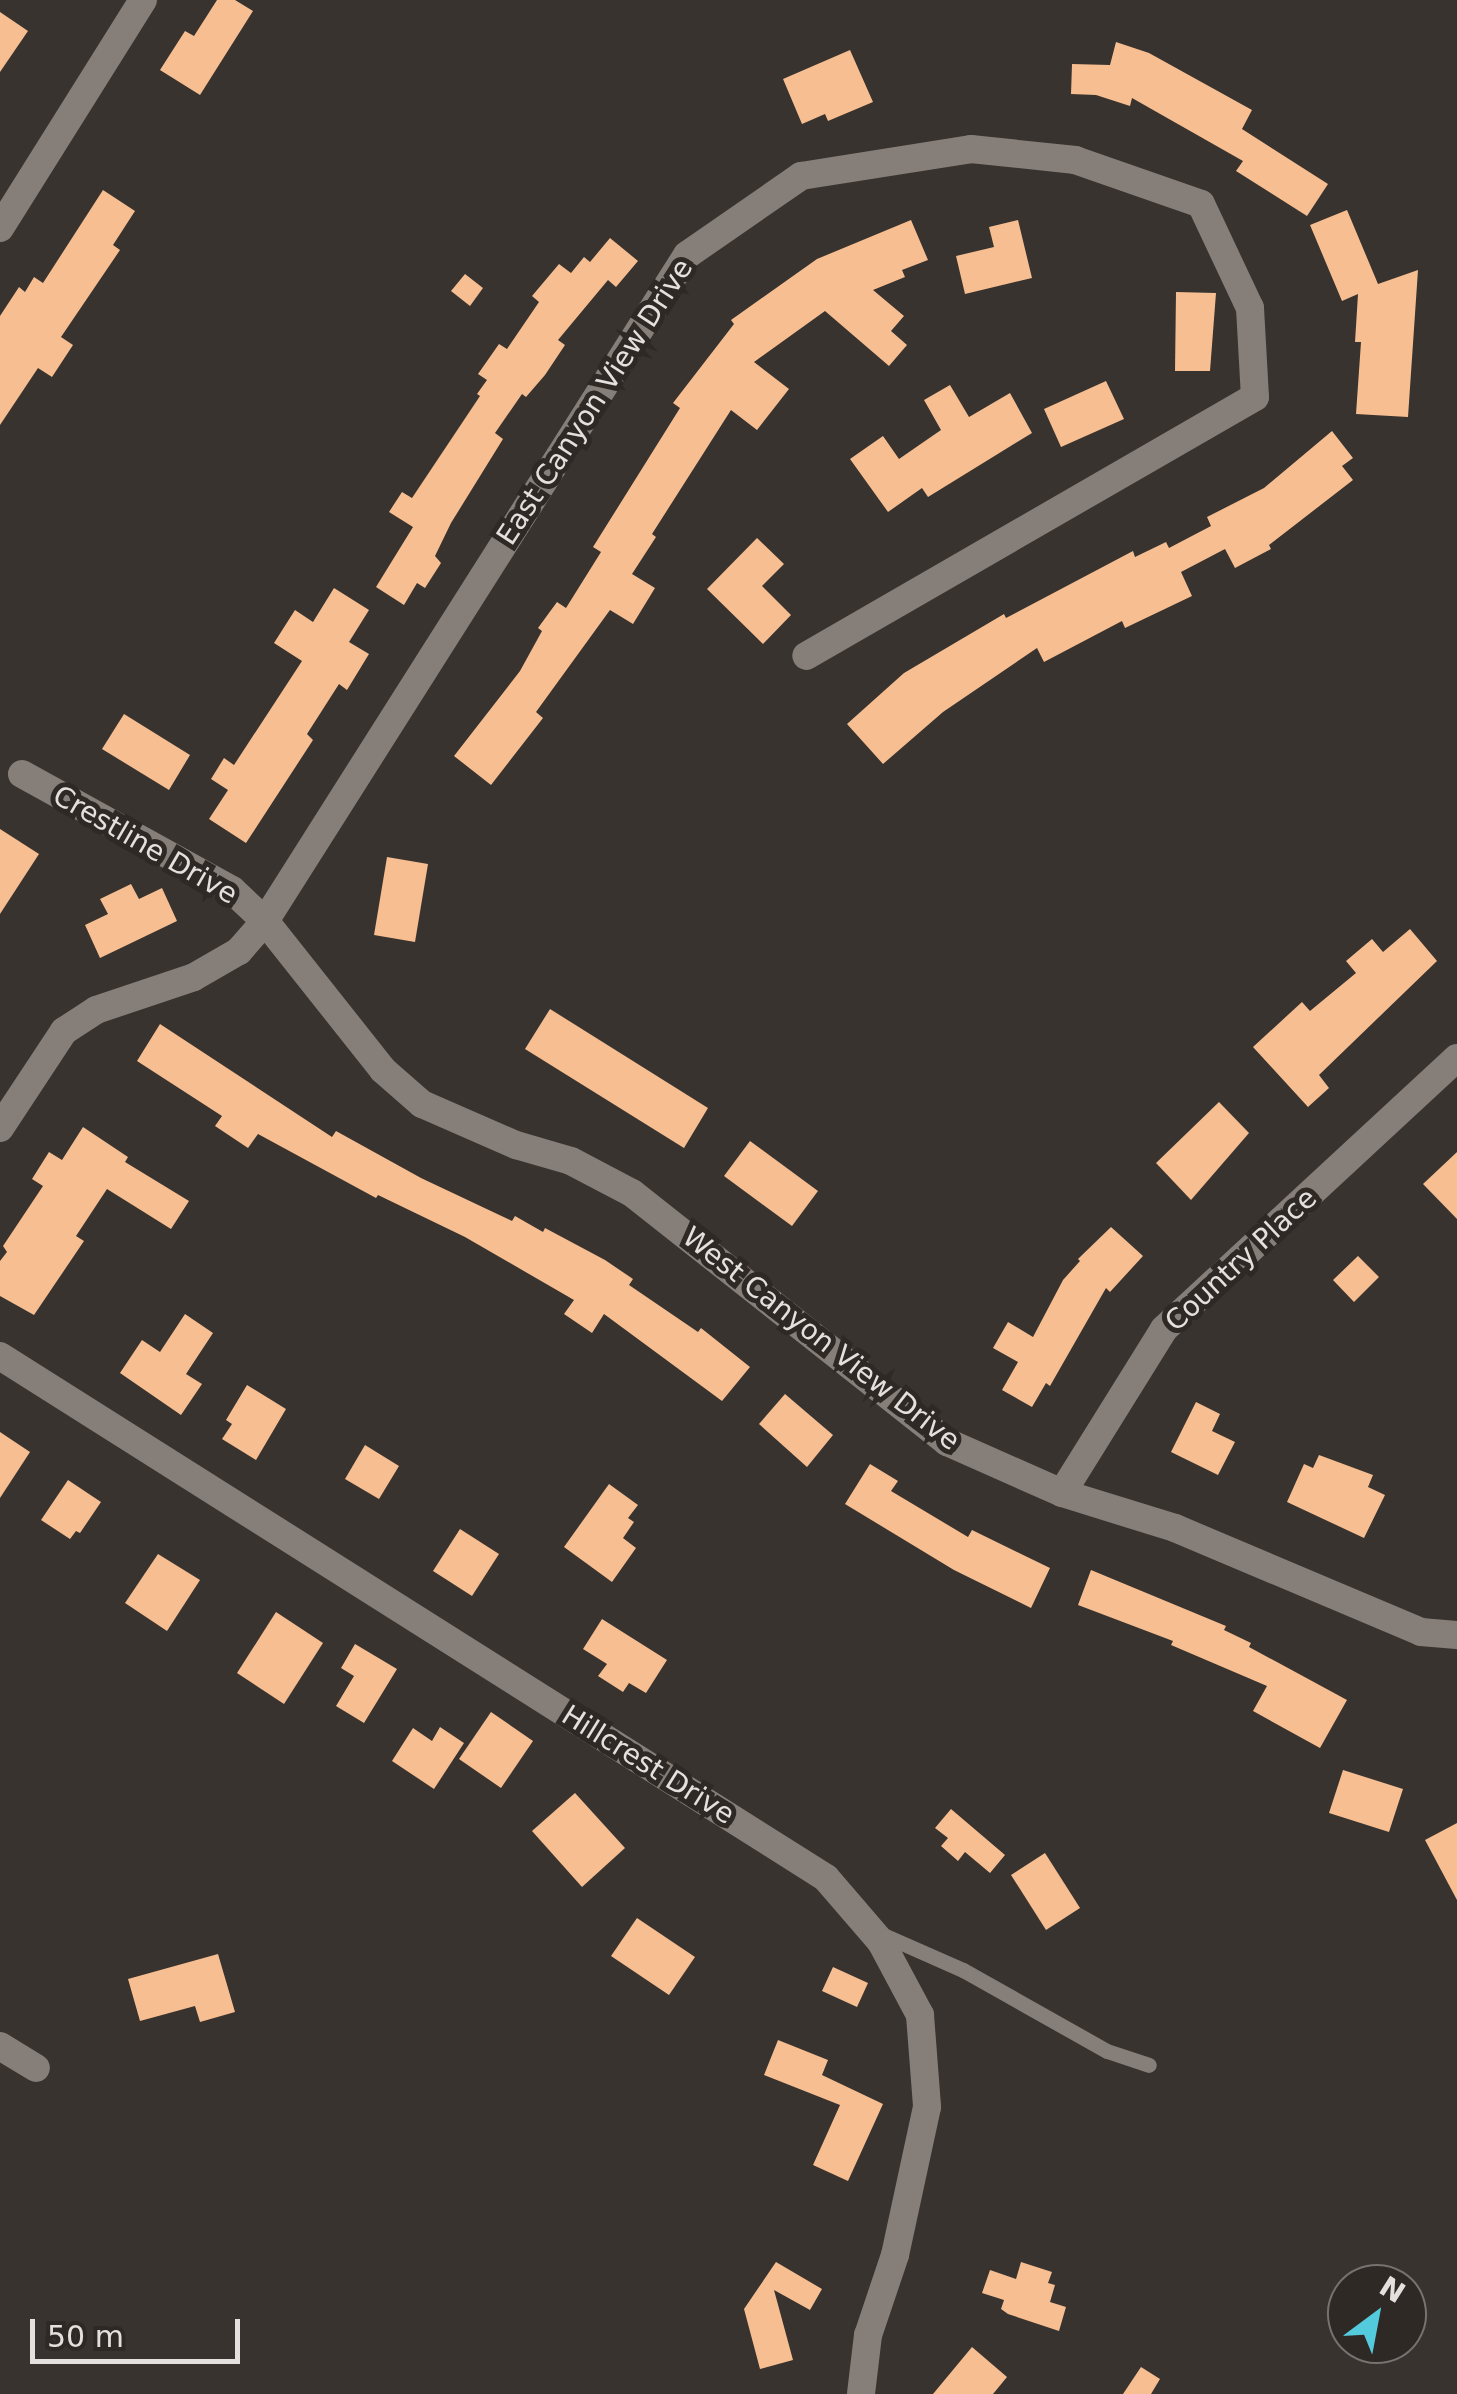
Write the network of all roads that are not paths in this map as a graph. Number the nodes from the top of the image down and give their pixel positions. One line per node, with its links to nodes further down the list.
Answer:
1 (143, 0): 2 (street)
2 (0, 228)
3 (806, 656): 5 (street, East Canyon View Drive)
4 (22, 774): 5 (street, Crestline Drive)
5 (265, 921): 7 (street, East Canyon View Drive); 9 (street, West Canyon View Drive)
6 (1457, 1058): 9 (street, Country Place)
7 (0, 1128)
8 (0, 1356): 11 (street, Hillcrest Drive)
9 (1062, 1493): 10 (street, West Canyon View Drive)
10 (1457, 1635)
11 (871, 1930): 13 (lane); 15 (street, Hillcrest Drive)
12 (0, 2046): 14 (street)
13 (1150, 2065)
14 (36, 2068)
15 (861, 2394)

